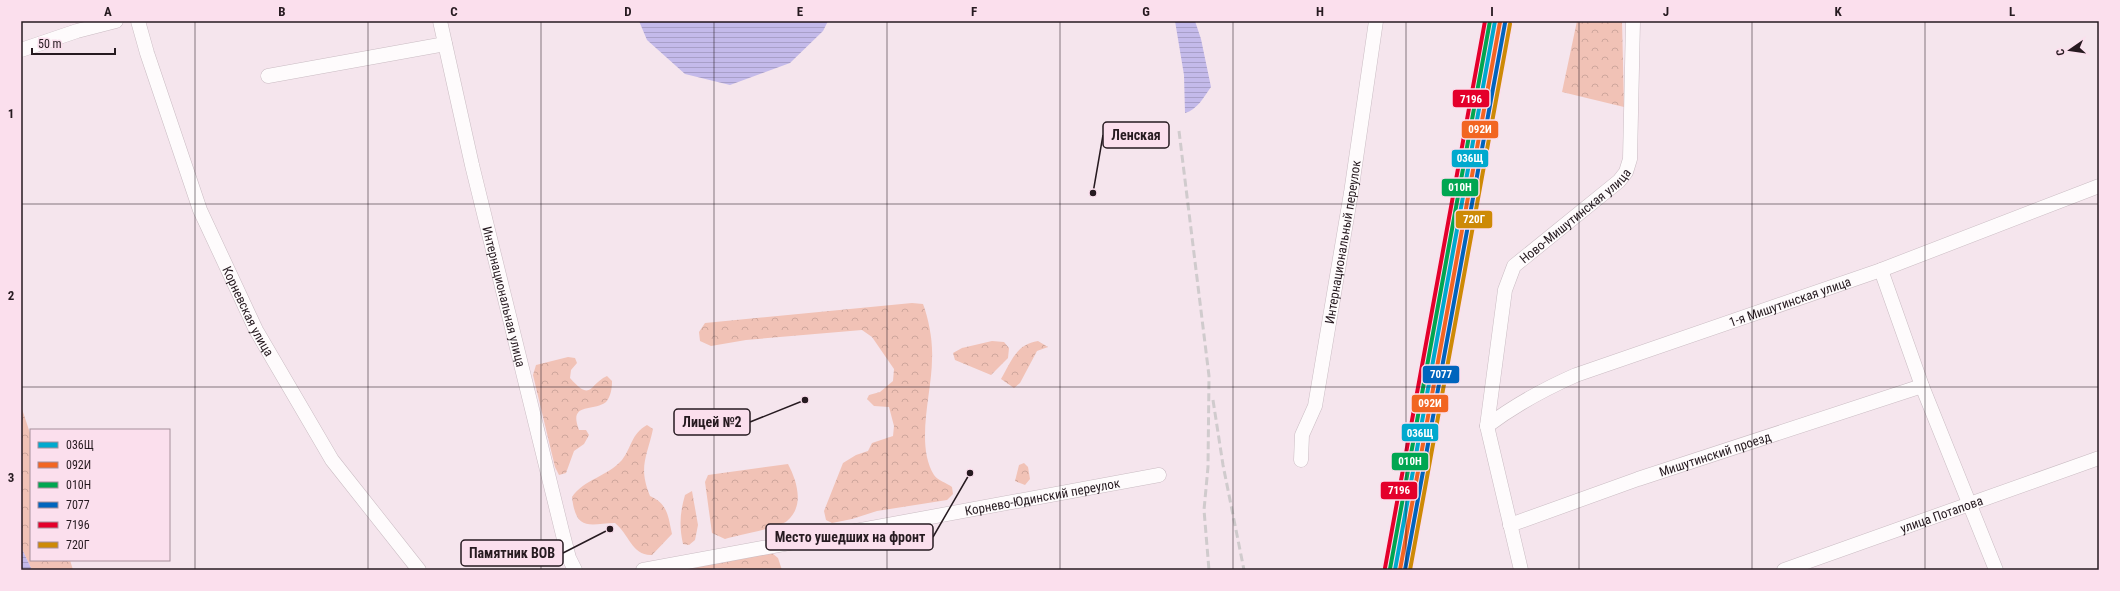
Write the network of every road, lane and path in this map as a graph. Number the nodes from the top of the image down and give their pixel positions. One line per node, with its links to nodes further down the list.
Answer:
1 (116, 21): 7 (street)
2 (138, 21): 18 (street, Корневская улица)
3 (440, 21): 6 (street, Интернациональная улица)
4 (1376, 21): 14 (street, Интернациональный переулок)
5 (1633, 21): 12 (street, Ново-Мишутинская улица)
6 (445, 44): 8 (street); 19 (street, Интернациональная улица)
7 (21, 50)
8 (268, 76)
9 (2099, 186): 10 (street, 1-я Мишутинская улица)
10 (1881, 270): 11 (street); 12 (street, 1-я Мишутинская улица)
11 (1922, 386): 16 (street); 17 (street, Мишутинский проезд)
12 (1487, 426): 17 (street)
13 (2099, 458): 16 (street, улица Потапова)
14 (1300, 460)
15 (1158, 474): 20 (street, Корнево-Юдинский переулок)
16 (1969, 504): 22 (street, улица Потапова); 23 (street)
17 (1510, 525): 21 (street)
18 (419, 570)
19 (575, 570)
20 (643, 570)
21 (1521, 570)
22 (1784, 570)
23 (1996, 570)

